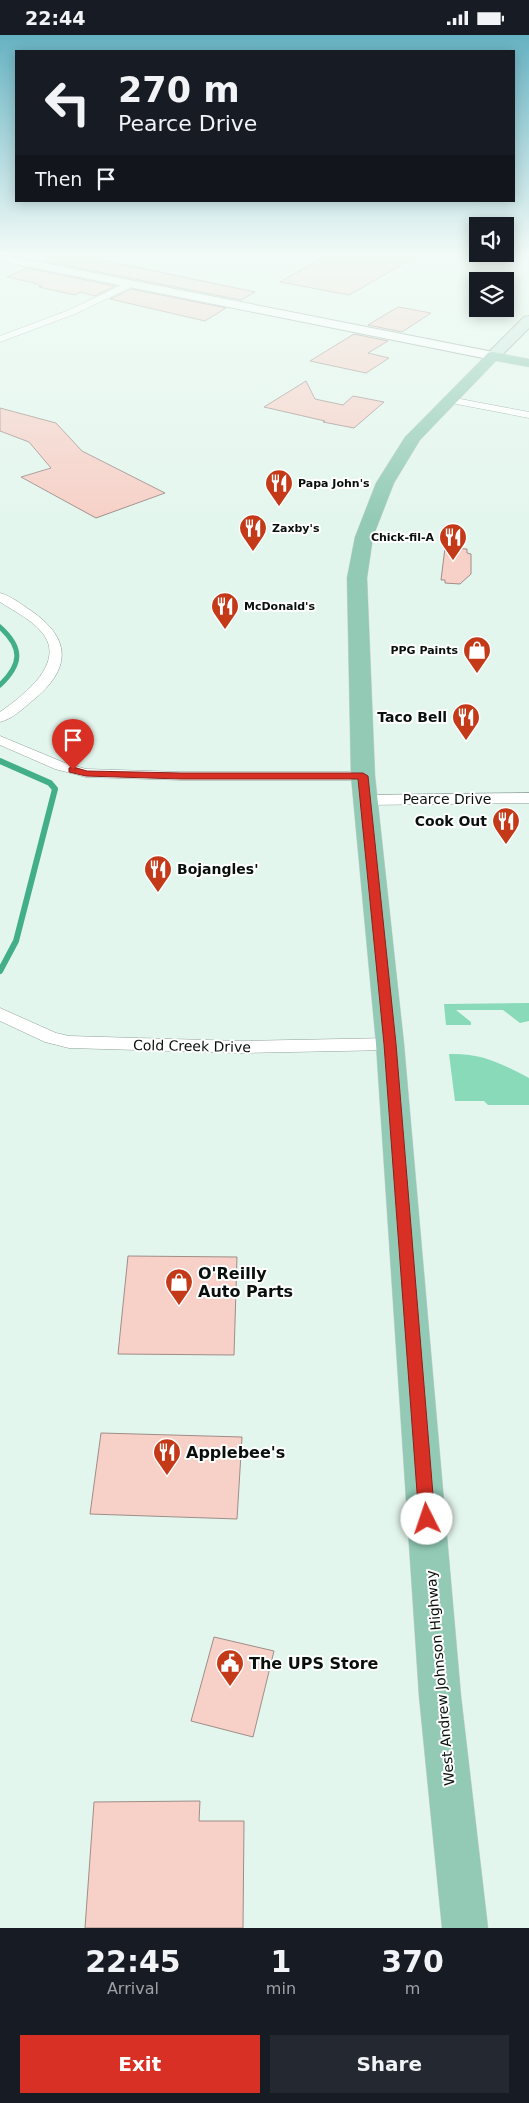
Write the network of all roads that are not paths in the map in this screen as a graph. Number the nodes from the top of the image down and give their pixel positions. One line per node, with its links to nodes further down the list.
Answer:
1 (390, 344): 4 (street)
2 (514, 344): 4 (main road, West Andrew Johnson Highway)
3 (529, 363): 4 (main road)
4 (499, 369): 5 (main road); 6 (main road, West Andrew Johnson Highway)
5 (529, 371)
6 (457, 394): 7 (street); 11 (main road, West Andrew Johnson Highway)
7 (529, 415)
8 (0, 597): 9 (street)
9 (0, 718)
10 (0, 741): 11 (street, Pearce Drive)
11 (364, 788): 12 (street, Pearce Drive); 14 (main road, West Andrew Johnson Highway)
12 (529, 798)
13 (0, 1014): 14 (street, Cold Creek Drive)
14 (390, 1044): 15 (main road, West Andrew Johnson Highway)
15 (465, 1928)

